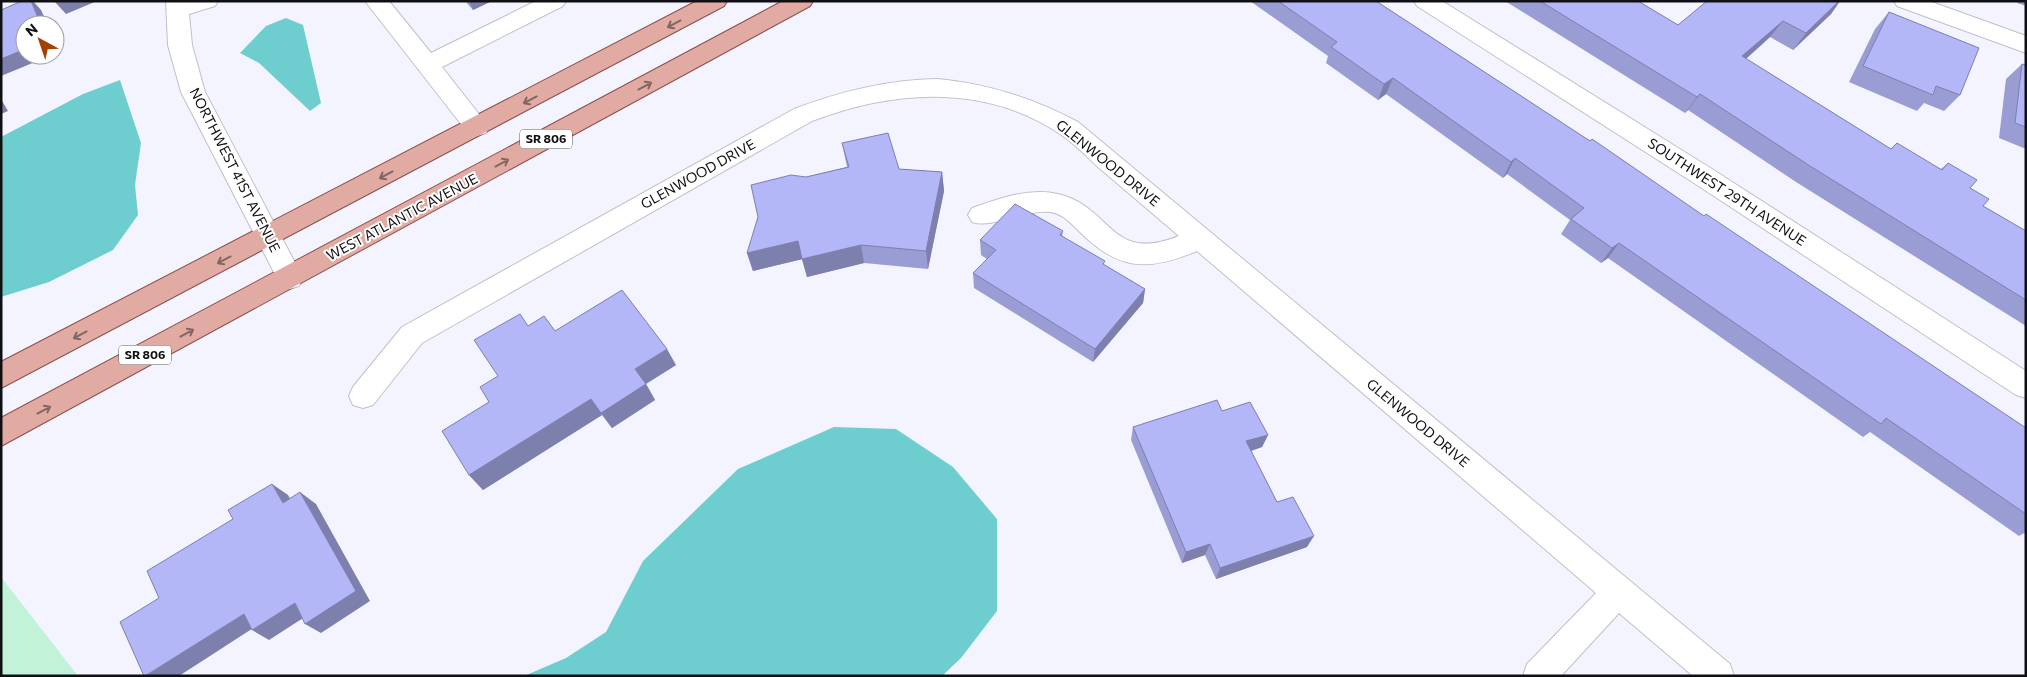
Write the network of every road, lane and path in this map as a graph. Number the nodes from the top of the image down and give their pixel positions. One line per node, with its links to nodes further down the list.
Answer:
1 (207, 1): 8 (street)
2 (376, 1): 10 (street)
3 (555, 1): 10 (street)
4 (716, 1): 11 (main road, one-way to 11)
5 (802, 1): 15 (main road, WEST ATLANTIC AVENUE / SR 806, one-way to 5)
6 (1426, 1): 17 (street, SOUTHWEST 29TH AVENUE)
7 (1905, 1): 9 (street)
8 (177, 5): 13 (street, NORTHWEST 41ST AVENUE)
9 (2026, 45)
10 (428, 65): 11 (street)
11 (477, 127): 13 (main road, one-way to 13)
12 (981, 215): 14 (street)
13 (267, 237): 15 (street, NORTHWEST 41ST AVENUE); 16 (main road, one-way to 16)
14 (1199, 238): 18 (street, GLENWOOD DRIVE); 20 (street, GLENWOOD DRIVE)
15 (290, 278): 19 (main road, WEST ATLANTIC AVENUE / SR 806, one-way to 15)
16 (1, 376)
17 (2026, 386)
18 (363, 396)
19 (1, 433)
20 (1618, 592): 21 (street); 22 (street, GLENWOOD DRIVE)
21 (1539, 676)
22 (1718, 676)

